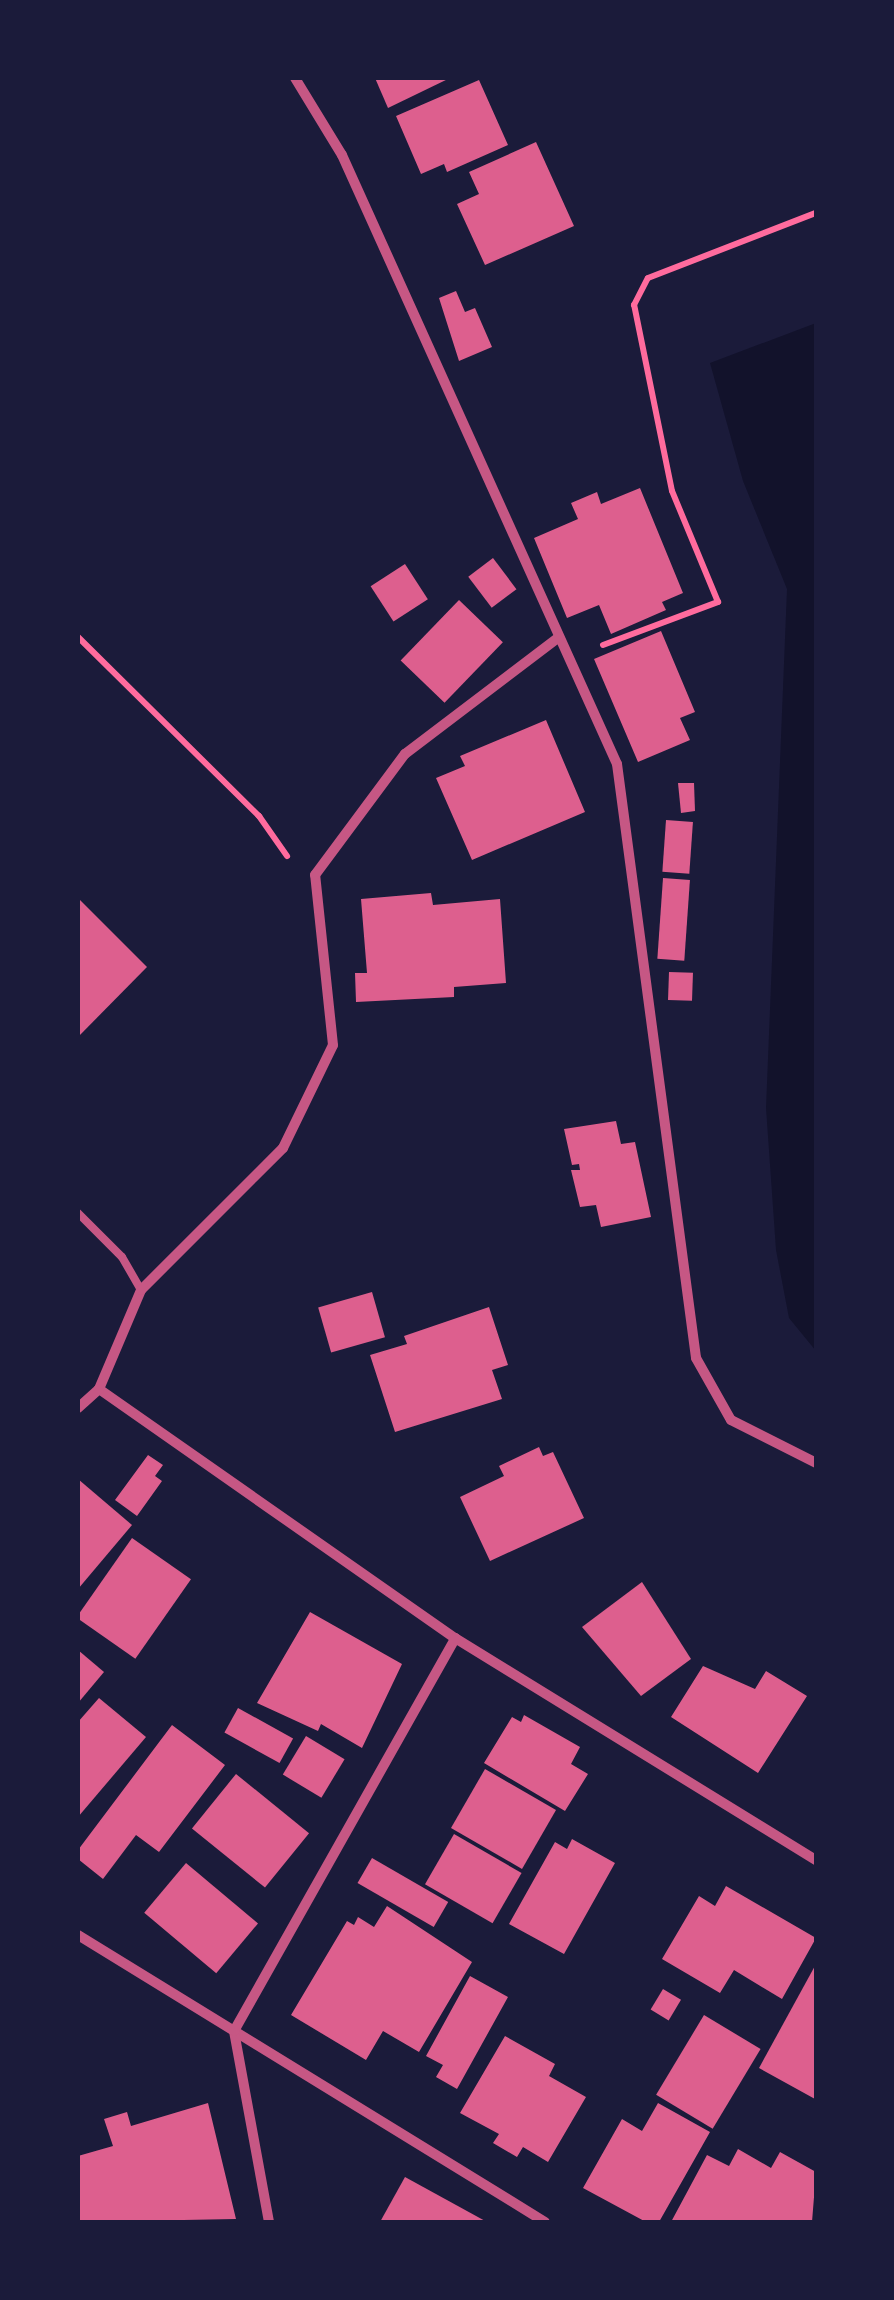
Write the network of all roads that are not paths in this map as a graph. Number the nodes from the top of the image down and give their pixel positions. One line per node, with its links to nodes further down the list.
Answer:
1 (296, 78): 2 (street)
2 (559, 637): 4 (street); 7 (street)
3 (78, 1213): 4 (lane)
4 (141, 1290): 5 (street)
5 (98, 1389): 6 (street); 8 (street)
6 (78, 1408)
7 (816, 1463)
8 (455, 1638): 9 (street); 11 (street)
9 (816, 1860)
10 (78, 1935): 11 (street)
11 (234, 2031): 12 (street); 13 (street)
12 (269, 2222)
13 (545, 2222)

